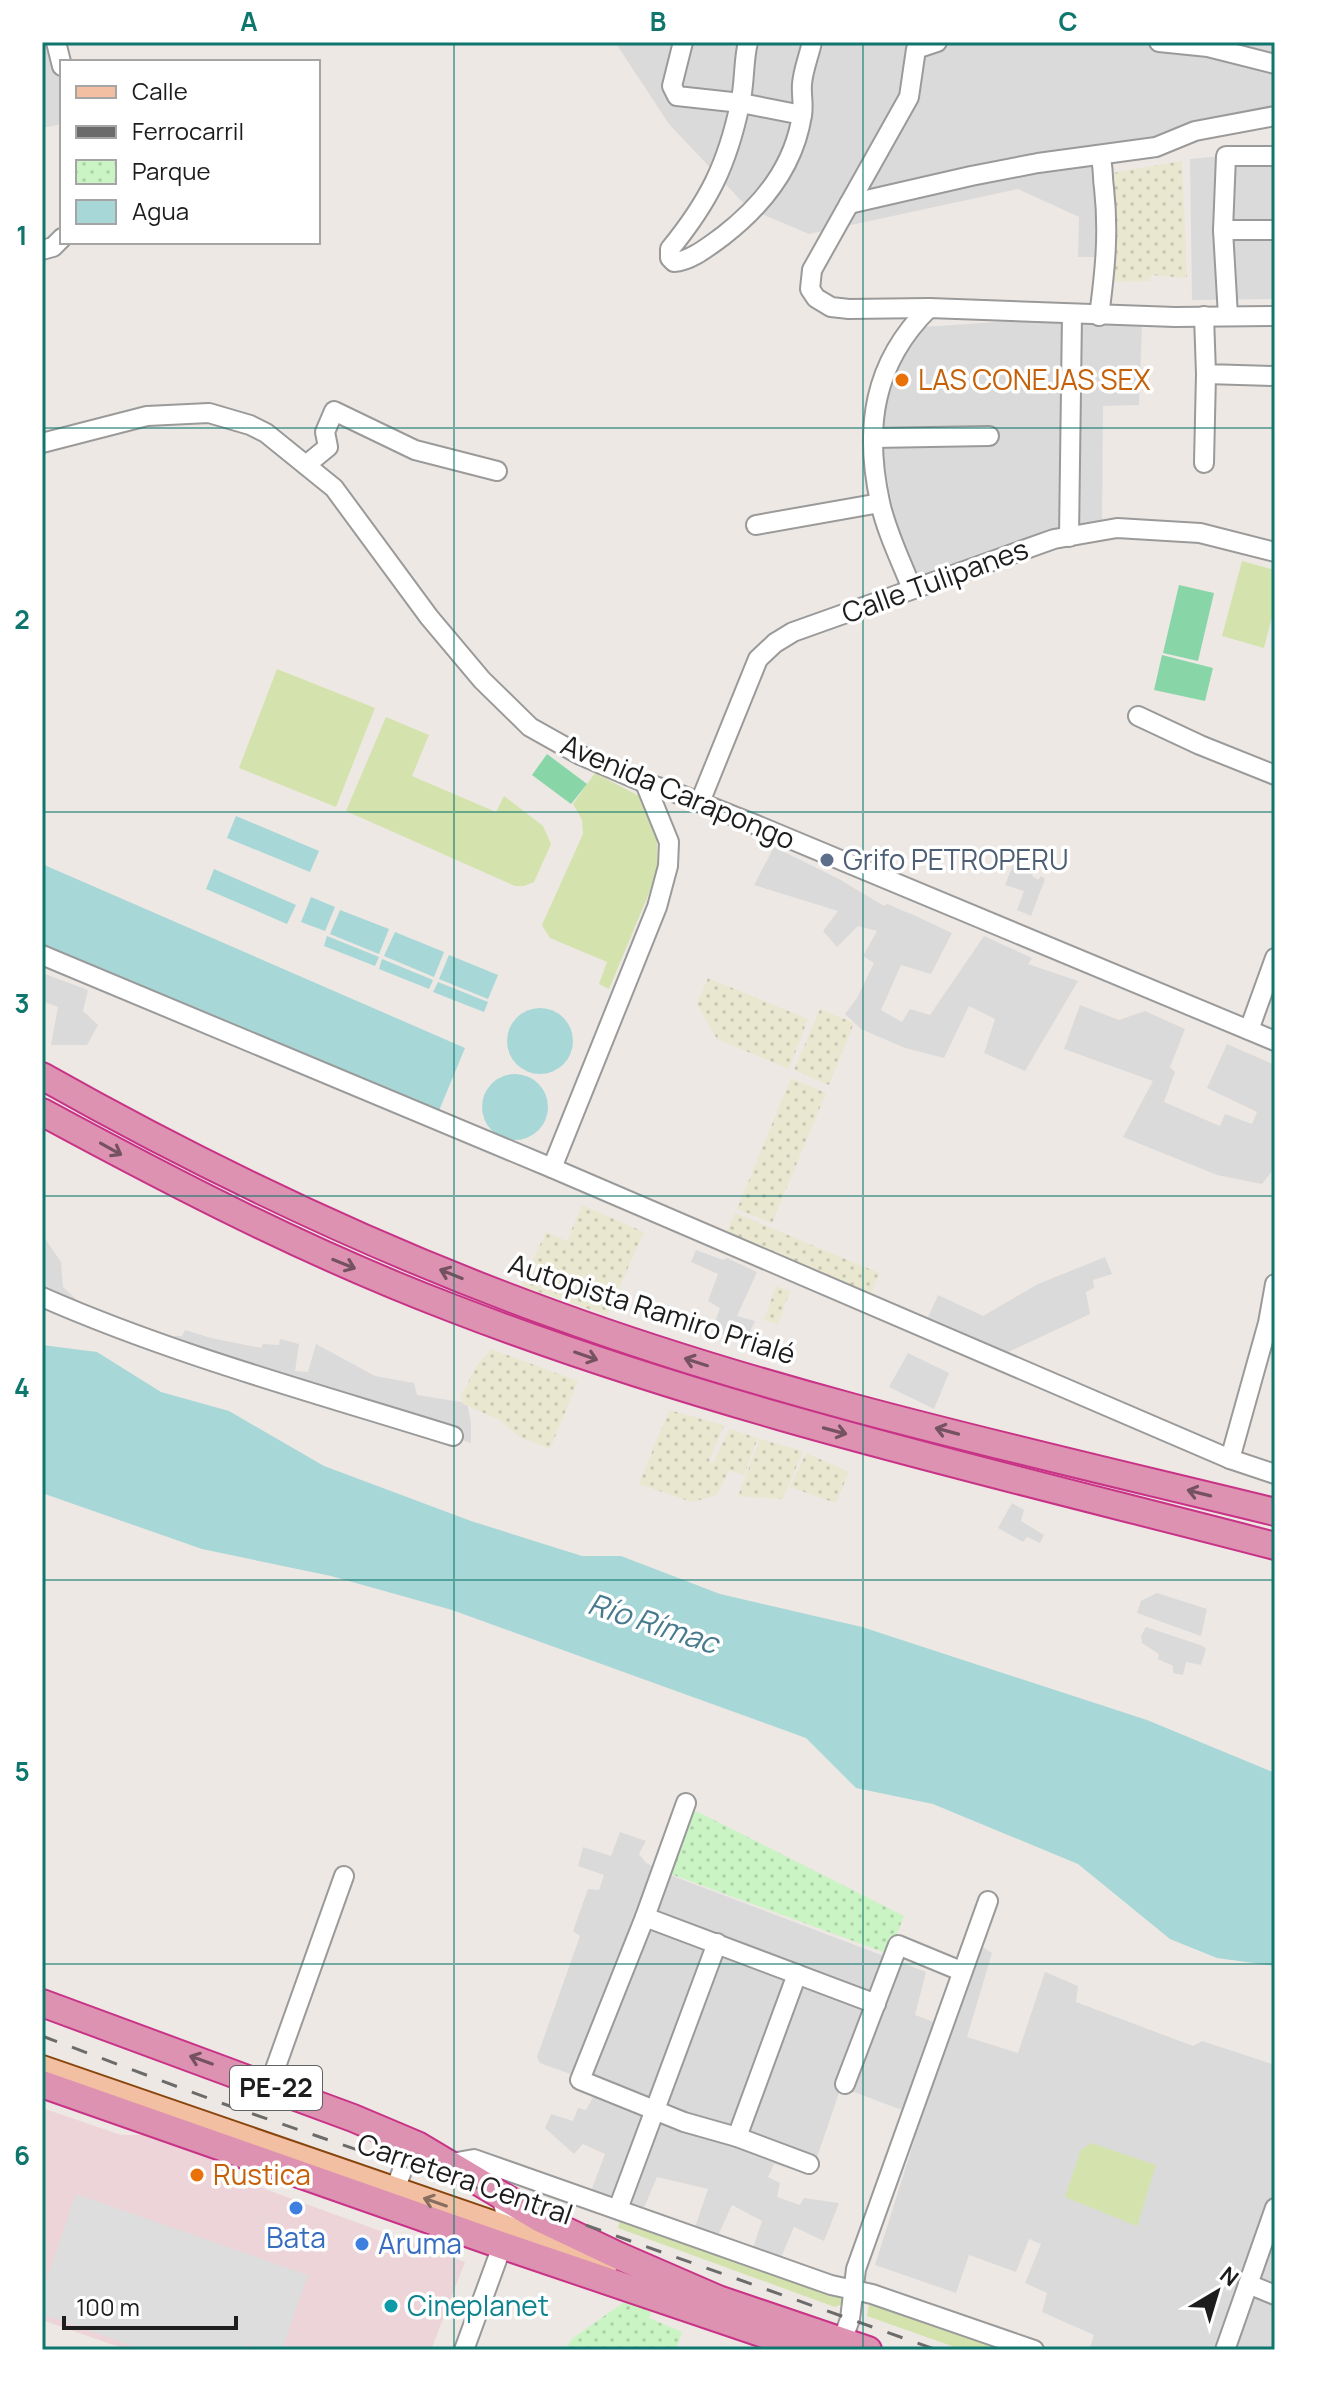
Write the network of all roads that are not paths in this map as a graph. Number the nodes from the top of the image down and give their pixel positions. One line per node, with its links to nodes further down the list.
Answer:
1 (683, 42): 8 (street)
2 (748, 42): 8 (street)
3 (812, 42): 9 (street)
4 (937, 42): 13 (street)
5 (1159, 42): 6 (street)
6 (1208, 45): 7 (street)
7 (1275, 64)
8 (741, 103): 9 (street); 9 (street)
9 (802, 115)
10 (1275, 116): 11 (street)
11 (1100, 156): 13 (street); 20 (street)
12 (1275, 156): 14 (street)
13 (849, 204): 18 (street)
14 (1223, 230): 15 (street); 22 (street)
15 (1275, 230)
16 (60, 240): 17 (street)
17 (42, 250)
18 (929, 308): 19 (street); 27 (street)
19 (1072, 314): 20 (street); 34 (street)
20 (1099, 316): 21 (street)
21 (1204, 316): 22 (street); 24 (street)
22 (1228, 316): 23 (street)
23 (1275, 316)
24 (1206, 374): 25 (street); 29 (street)
25 (1275, 376)
26 (989, 436): 27 (street)
27 (873, 438): 32 (street)
28 (42, 443): 30 (street, Avenida Carapongo)
29 (1204, 463)
30 (306, 465): 31 (street); 39 (street, Avenida Carapongo)
31 (497, 471)
32 (880, 503): 33 (street); 36 (street)
33 (756, 525)
34 (1069, 537): 35 (street, Calle Tulipanes); 36 (street, Calle Tulipanes)
35 (1275, 552)
36 (912, 589): 40 (street, Calle Tulipanes)
37 (1138, 716): 38 (street)
38 (1275, 775)
39 (645, 783): 40 (street, Avenida Carapongo); 47 (street)
40 (700, 802): 43 (street, Avenida Carapongo)
41 (42, 955): 47 (street)
42 (1275, 958): 43 (street)
43 (1249, 1030): 44 (street, Avenida Carapongo)
44 (1275, 1041)
45 (42, 1076): 53 (highway, Autopista Ramiro Prialé, one-way to 45)
46 (42, 1112): 54 (highway, one-way to 54)
47 (552, 1168): 51 (street)
48 (1275, 1284): 51 (street)
49 (42, 1297): 50 (street)
50 (453, 1436)
51 (1230, 1459): 52 (street)
52 (1275, 1474)
53 (1275, 1512)
54 (1275, 1546)
55 (686, 1803): 58 (street)
56 (344, 1876): 67 (street)
57 (988, 1901): 60 (street)
58 (645, 1917): 59 (street); 68 (street)
59 (717, 1943): 61 (street); 68 (street)
60 (961, 1971): 63 (street); 80 (street)
61 (797, 1974): 63 (street); 69 (street)
62 (42, 2003): 67 (highway, PE-22, one-way to 62)
63 (876, 2004): 66 (street)
64 (42, 2067): 73 (main road, Carretera Central)
65 (42, 2084): 78 (highway, Carretera Central / PE-22)
66 (845, 2084)
67 (269, 2086): 70 (highway, PE-22)
68 (654, 2110): 69 (street); 76 (street)
69 (737, 2137): 72 (street)
70 (413, 2143): 71 (highway, PE-22); 73 (street)
71 (451, 2163): 74 (highway, PE-22); 76 (street)
72 (809, 2164)
73 (395, 2189): 78 (main road, Carretera Central, one-way to 73)
74 (501, 2195): 78 (street); 82 (highway, PE-22)
75 (1275, 2208): 77 (street)
76 (618, 2209): 80 (street)
77 (1272, 2230): 79 (street)
78 (503, 2245): 82 (main road, Carretera Central); 84 (street); 85 (highway, Carretera Central / PE-22)
79 (1248, 2284): 81 (street); 88 (street)
80 (854, 2290): 83 (street); 87 (street)
81 (1275, 2295)
82 (718, 2299): 83 (highway, Carretera Central / PE-22)
83 (841, 2346): 86 (highway, Carretera Central / PE-22)
84 (464, 2350)
85 (811, 2350)
86 (868, 2350)
87 (1034, 2350)
88 (1225, 2350)

